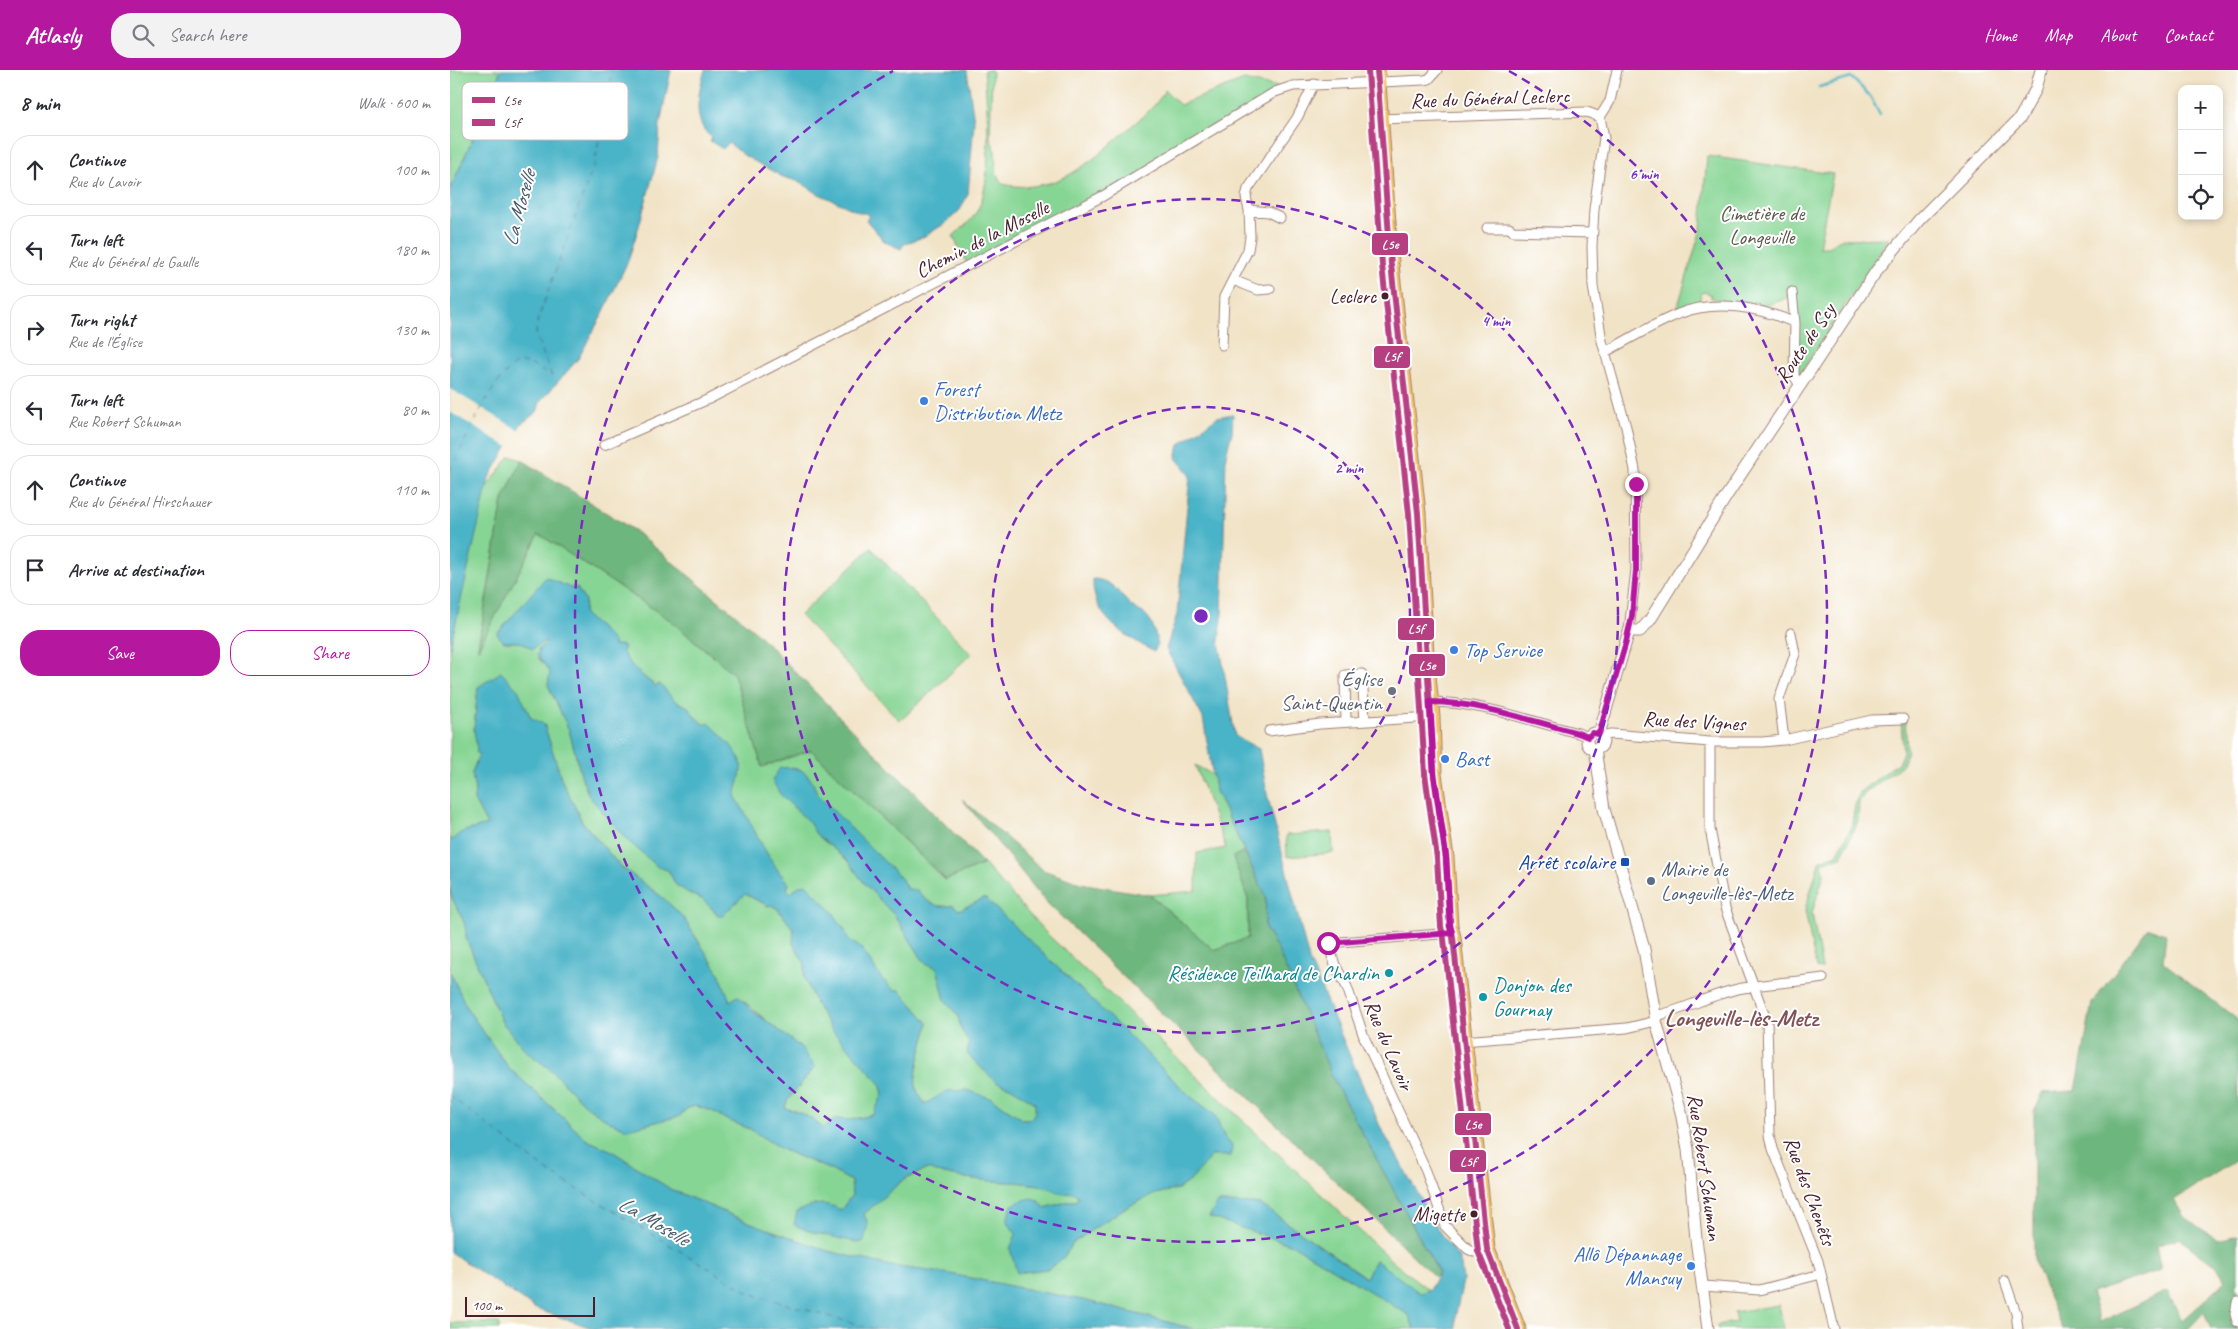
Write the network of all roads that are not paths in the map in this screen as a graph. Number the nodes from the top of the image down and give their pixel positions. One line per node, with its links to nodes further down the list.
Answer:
1 (1437, 70): 4 (street, Chemin de la Moselle)
2 (1617, 70): 6 (street)
3 (2041, 70): 18 (street, Route de Scy)
4 (1377, 76): 5 (street, Chemin de la Moselle); 7 (main road)
5 (1314, 84): 8 (street); 19 (street, Chemin de la Moselle)
6 (1600, 117): 7 (street, Rue du Général Leclerc); 11 (street)
7 (1379, 119): 22 (main road)
8 (1249, 210): 9 (street); 12 (street)
9 (1280, 218)
10 (1486, 228): 11 (street)
11 (1592, 233): 17 (street)
12 (1233, 280): 13 (street); 16 (street)
13 (1270, 289)
14 (1792, 292): 15 (street)
15 (1795, 323): 17 (street); 18 (street)
16 (1222, 345)
17 (1605, 352): 20 (street)
18 (1800, 384): 20 (street, Route de Scy)
19 (604, 445)
20 (1629, 631): 27 (street)
21 (1791, 632): 29 (street)
22 (1431, 710): 24 (street); 28 (street); 32 (main road)
23 (1903, 719): 29 (street, Rue des Vignes)
24 (1364, 721): 25 (street); 25 (street)
25 (1346, 722): 26 (street)
26 (1269, 731)
27 (1601, 735): 28 (street); 30 (street, Rue des Vignes); 31 (street)
28 (1588, 737): 31 (street)
29 (1784, 740): 30 (street, Rue des Vignes)
30 (1710, 742): 34 (street, Rue des Chenêts)
31 (1595, 749): 35 (street, Rue Robert Schuman)
32 (1452, 933): 36 (main road); 37 (street, Rue du Lavoir)
33 (1823, 978): 34 (street)
34 (1755, 987): 35 (street); 38 (street, Rue des Chenêts)
35 (1656, 1019): 36 (street); 40 (street, Rue Robert Schuman)
36 (1463, 1041): 37 (main road)
37 (1488, 1249): 43 (main road)
38 (1821, 1274): 40 (street); 45 (street, Rue des Chenêts)
39 (2006, 1281): 46 (street)
40 (1703, 1286): 44 (street, Rue Robert Schuman)
41 (2238, 1303): 42 (street)
42 (2238, 1321)
43 (1518, 1329)
44 (1708, 1329)
45 (1834, 1329)
46 (2018, 1329)

